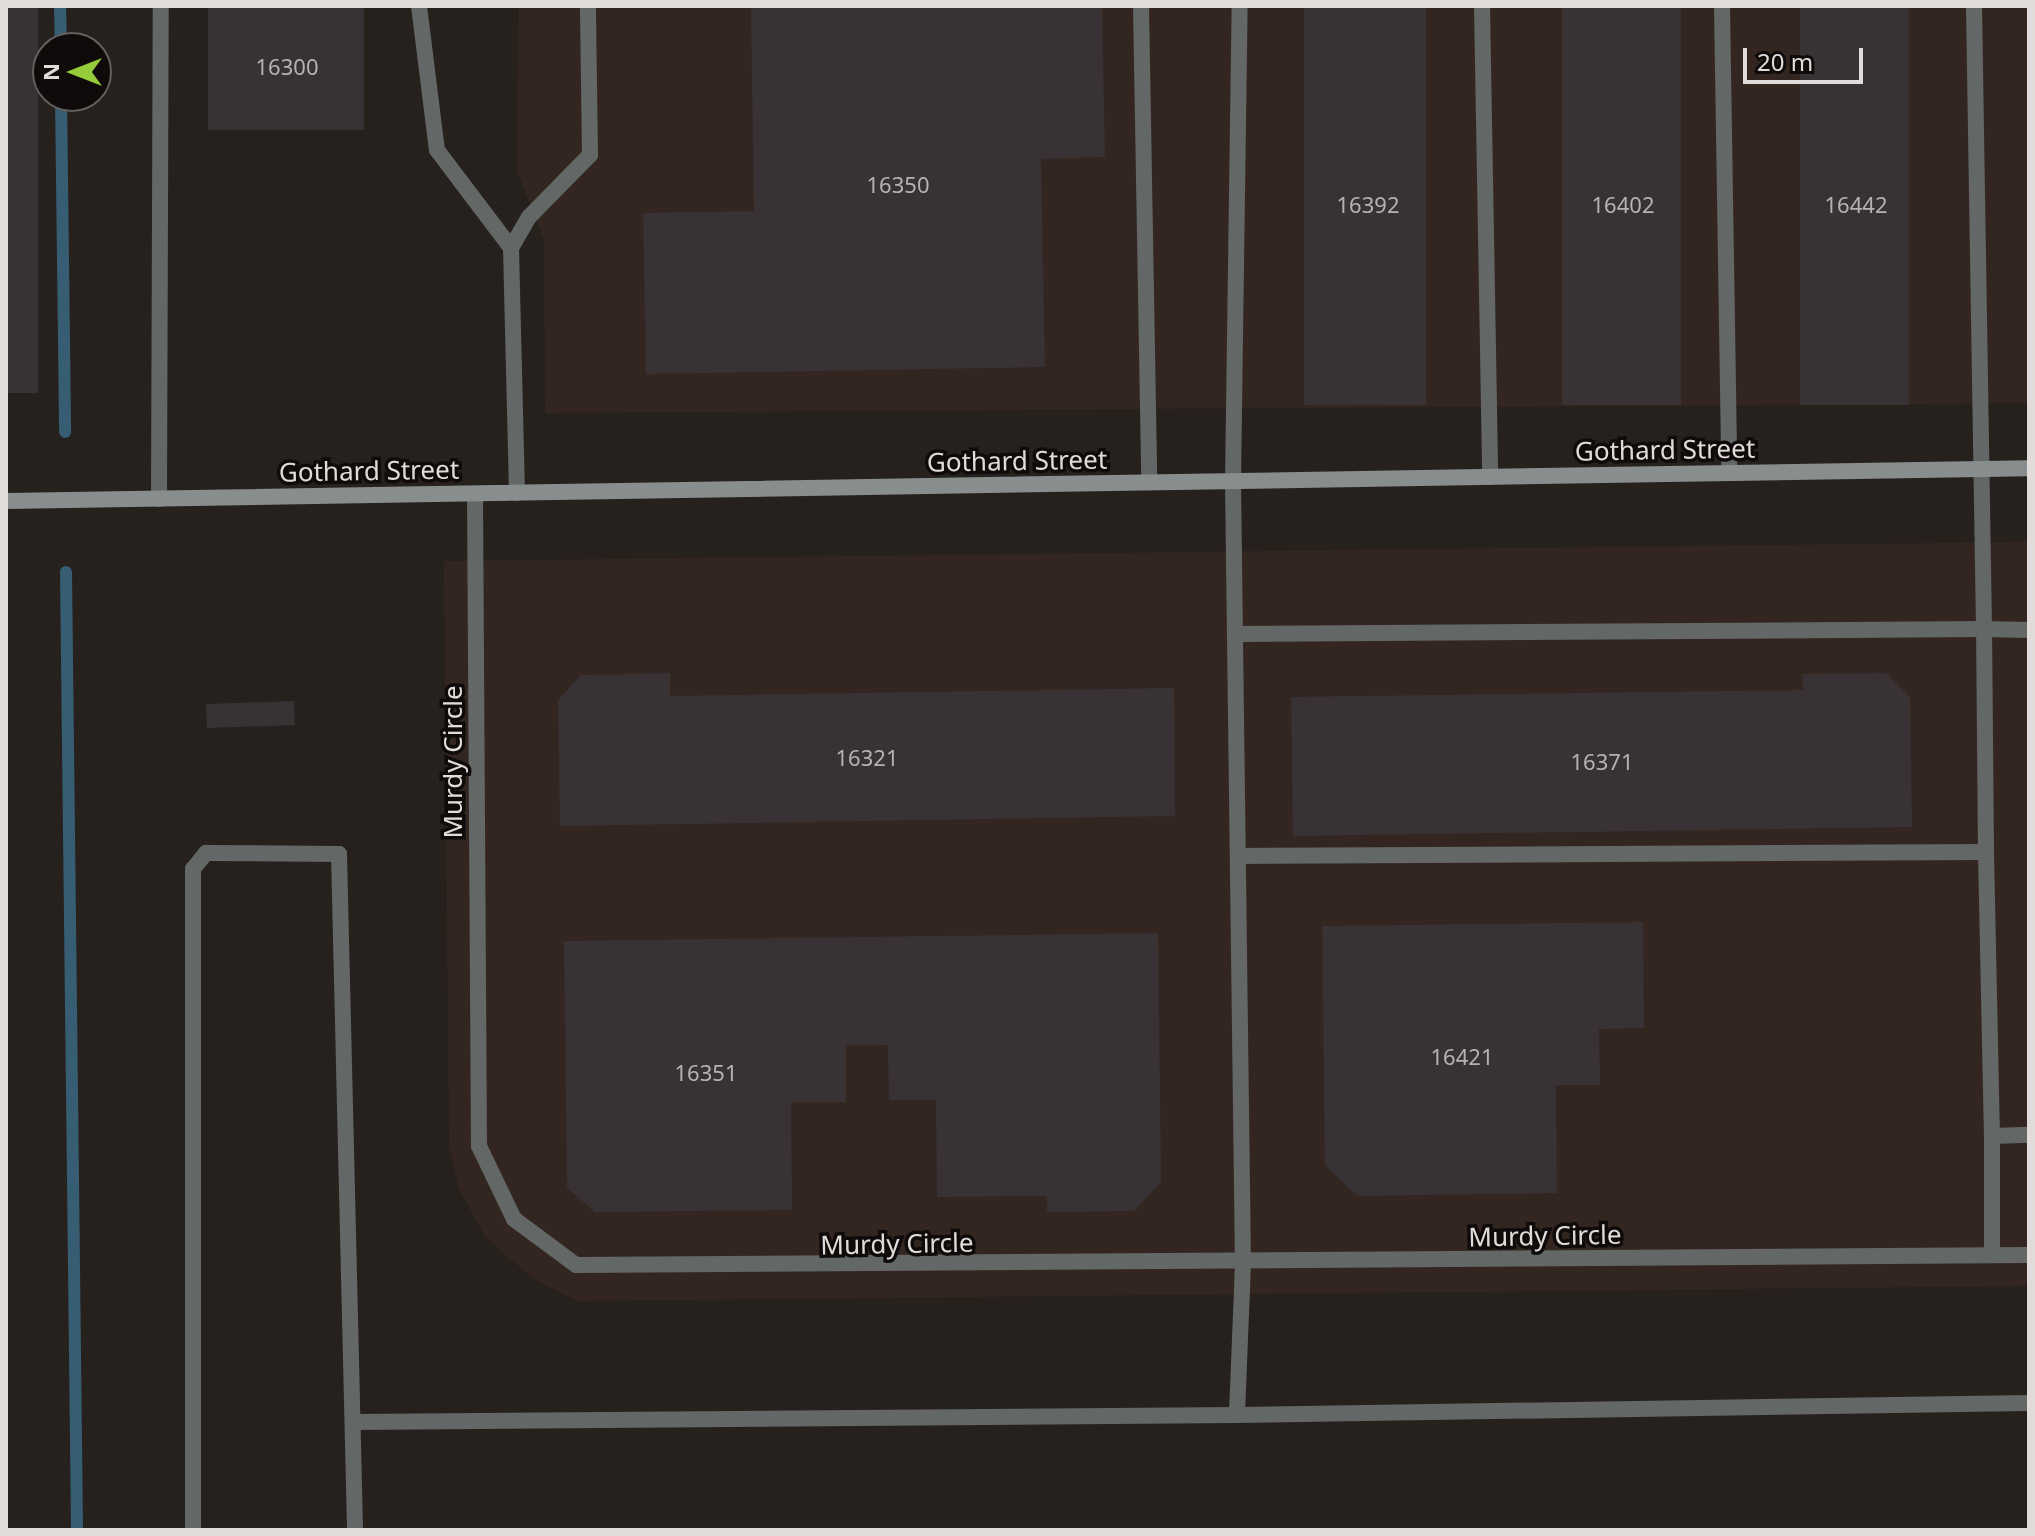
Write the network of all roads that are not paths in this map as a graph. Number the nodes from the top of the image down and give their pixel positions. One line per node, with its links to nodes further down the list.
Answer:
1 (161, 6): 18 (street)
2 (419, 6): 9 (street)
3 (588, 6): 9 (street)
4 (1141, 6): 15 (street)
5 (1240, 6): 14 (street)
6 (1482, 6): 13 (street)
7 (1722, 6): 12 (street)
8 (1974, 6): 11 (street)
9 (511, 248): 16 (street)
10 (2029, 468): 11 (street, Gothard Street)
11 (1980, 469): 12 (street, Gothard Street); 20 (street)
12 (1729, 473): 13 (street, Gothard Street)
13 (1490, 477): 14 (street, Gothard Street)
14 (1233, 481): 15 (street, Gothard Street); 22 (street)
15 (1149, 482): 16 (street, Gothard Street)
16 (517, 493): 17 (street, Gothard Street)
17 (475, 494): 18 (street, Gothard Street); 29 (street, Murdy Circle)
18 (159, 499): 19 (street, Gothard Street)
19 (6, 501)
20 (1984, 629): 21 (street); 22 (street); 23 (street)
21 (2029, 630)
22 (1235, 634): 24 (street)
23 (1986, 852): 24 (street); 26 (street)
24 (1239, 856): 29 (street)
25 (2029, 1135): 26 (street)
26 (1992, 1136): 27 (street)
27 (1992, 1255): 28 (street, Murdy Circle); 29 (street, Murdy Circle)
28 (2029, 1255)
29 (1243, 1264): 31 (street)
30 (2029, 1403): 31 (street)
31 (1237, 1415): 32 (street)
32 (355, 1422): 33 (street); 34 (street)
33 (193, 1530)
34 (355, 1530)

